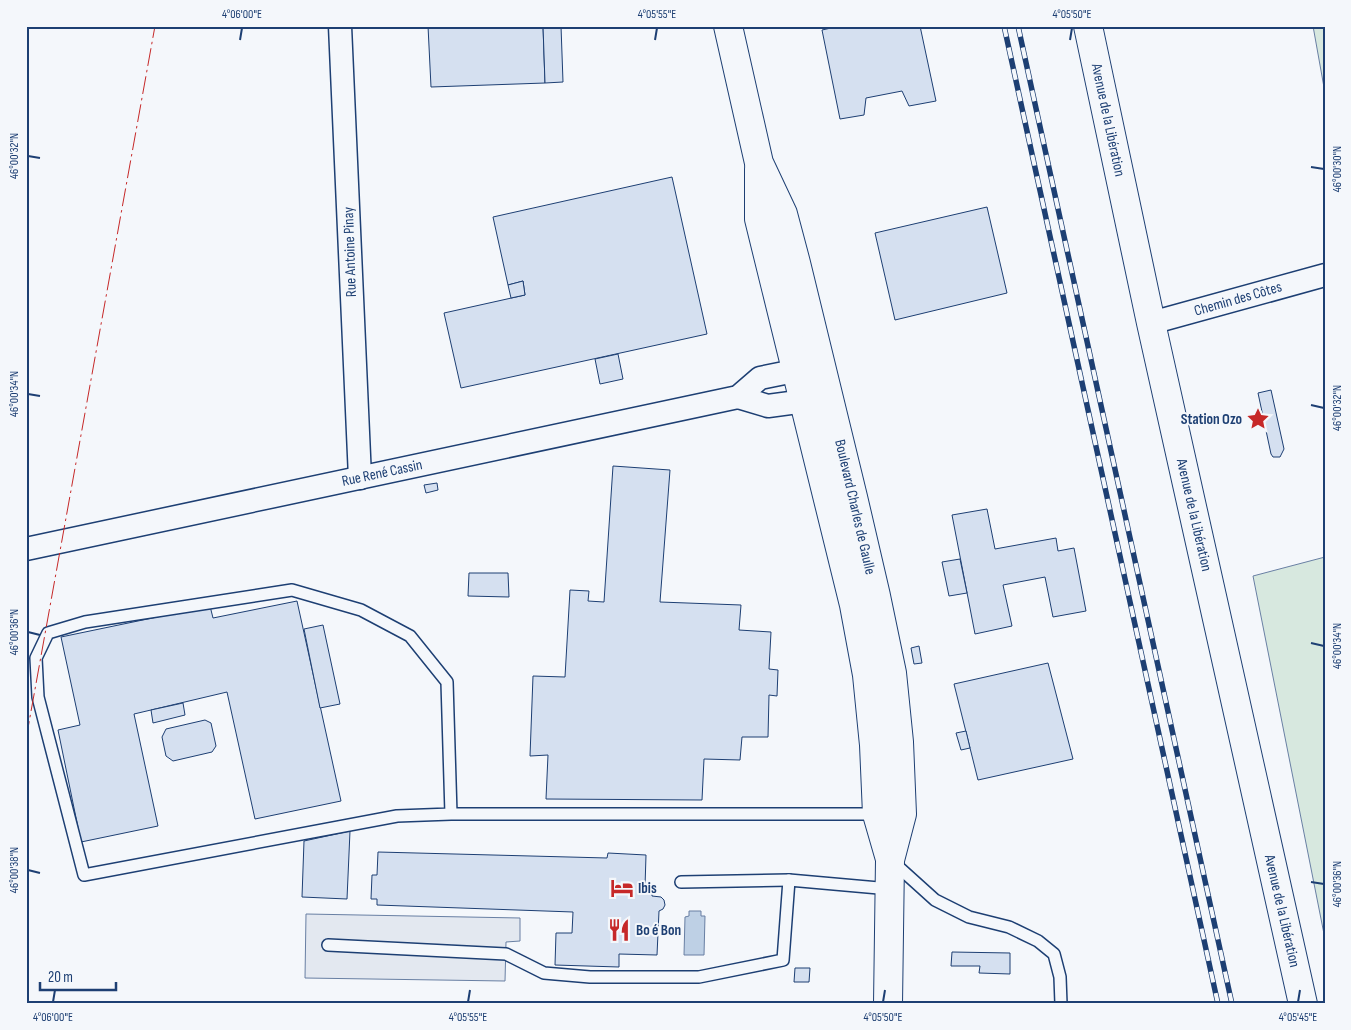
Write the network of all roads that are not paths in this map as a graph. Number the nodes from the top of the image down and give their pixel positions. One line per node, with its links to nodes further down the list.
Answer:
1 (340, 26): 9 (street, Rue Antoine Pinay)
2 (728, 26): 6 (street, Boulevard Charles de Gaulle)
3 (1088, 26): 5 (street, Avenue de la Libération)
4 (1325, 275): 5 (street, Chemin des Côtes)
5 (1151, 323): 20 (street, Avenue de la Libération)
6 (809, 368): 7 (street, Rue René Cassin); 8 (street, Boulevard Charles de Gaulle)
7 (738, 397): 8 (street, Rue René Cassin); 9 (street, Rue René Cassin)
8 (817, 399): 12 (street, Boulevard Charles de Gaulle)
9 (360, 478): 10 (street, Rue René Cassin)
10 (26, 549)
11 (451, 814): 11 (lane); 12 (lane)
12 (889, 814): 13 (street, Boulevard Charles de Gaulle)
13 (890, 860): 16 (street, Boulevard Charles de Gaulle); 19 (lane)
14 (789, 880): 15 (lane); 16 (lane); 17 (lane)
15 (681, 882)
16 (890, 889): 18 (street, Boulevard Charles de Gaulle)
17 (328, 945)
18 (888, 1004)
19 (1061, 1004)
20 (1303, 1004)

